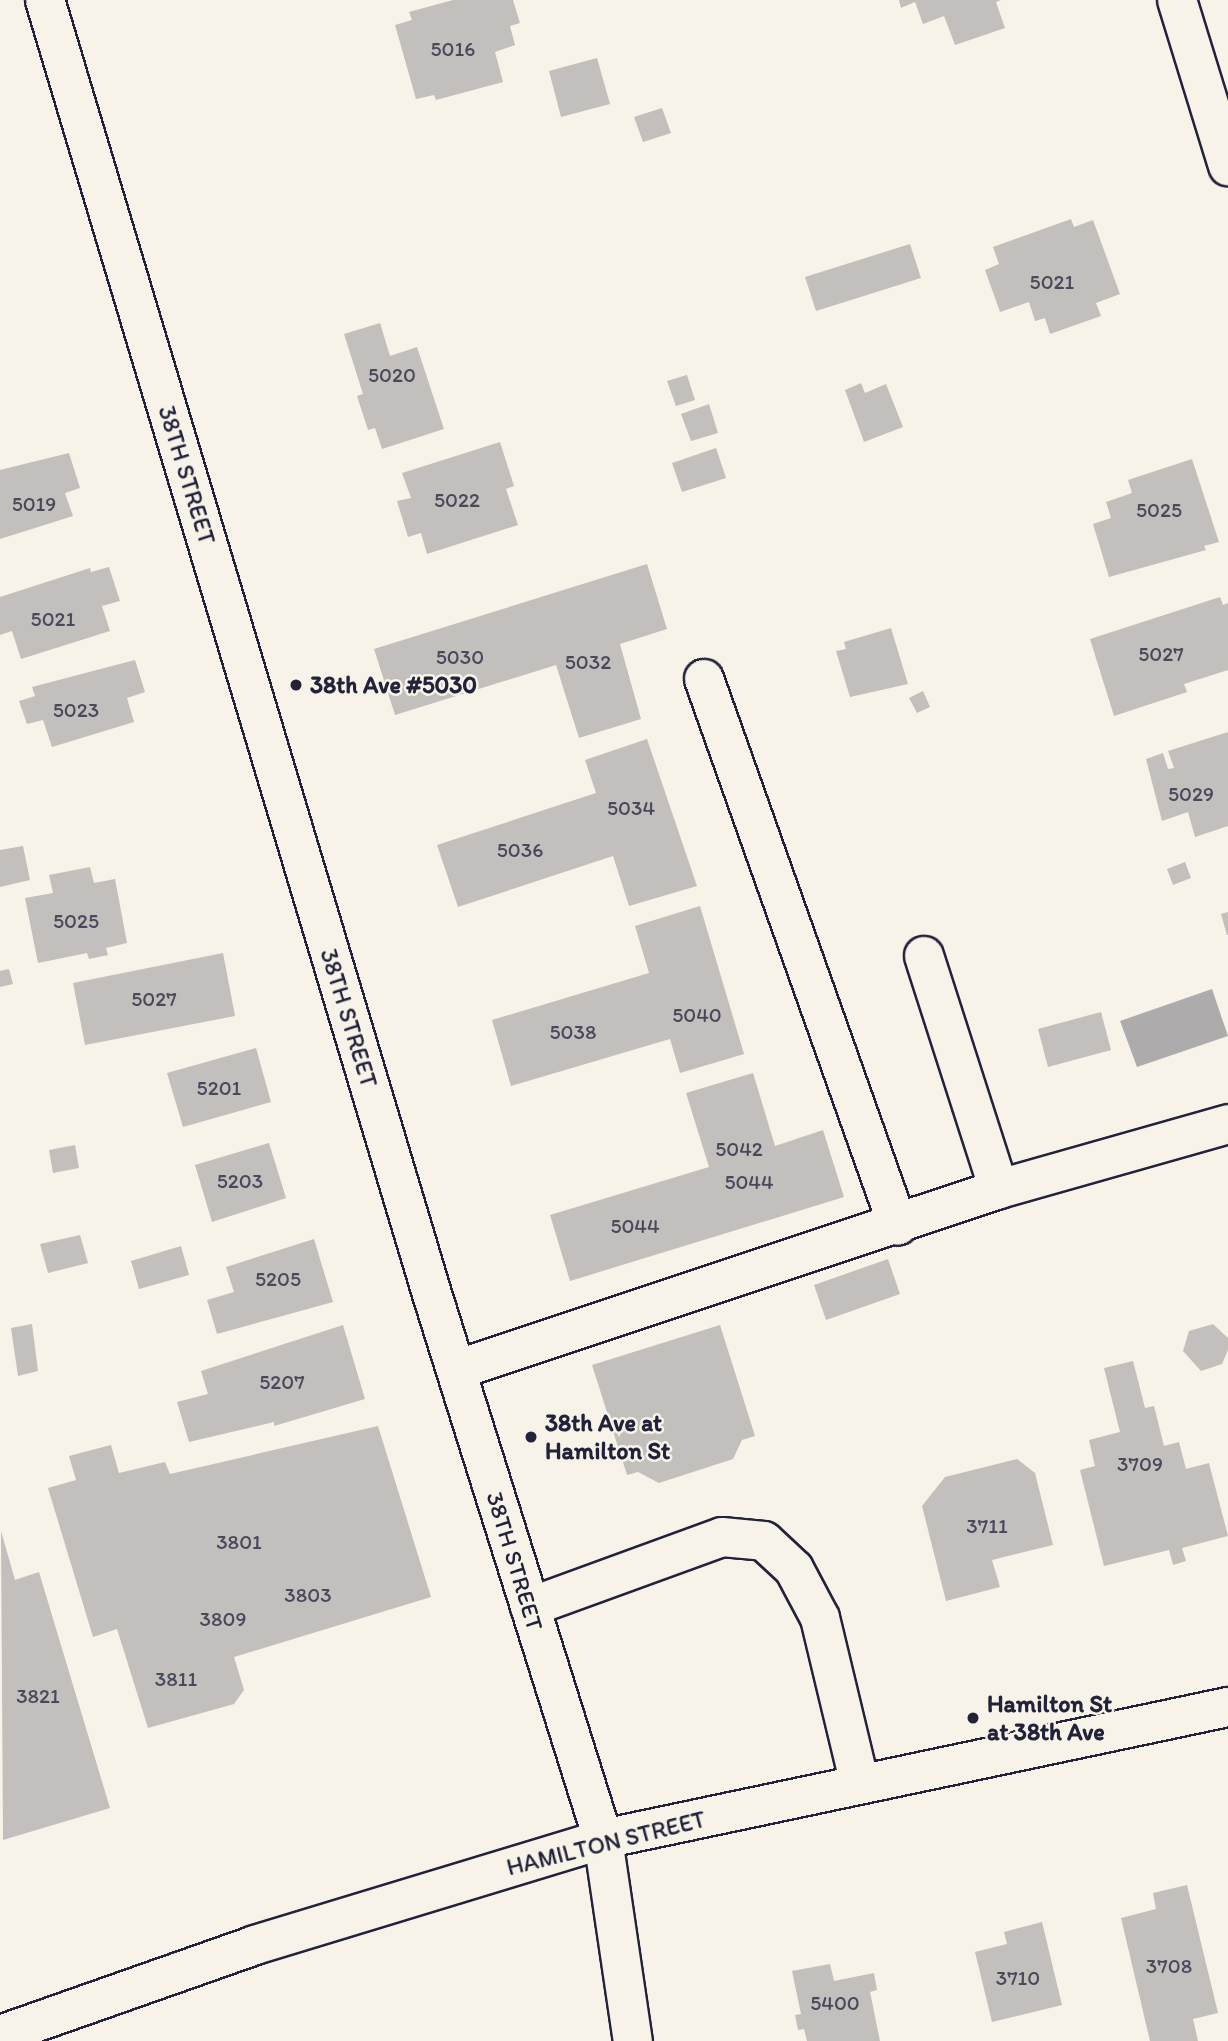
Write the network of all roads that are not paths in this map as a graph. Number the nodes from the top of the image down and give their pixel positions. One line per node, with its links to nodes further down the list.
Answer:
1 (45, 0): 9 (main road, 38TH STREET)
2 (1177, 0): 3 (main road)
3 (1228, 166)
4 (704, 679): 8 (main road)
5 (924, 956): 7 (main road)
6 (1228, 1124): 7 (main road)
7 (999, 1189): 8 (main road)
8 (898, 1226): 9 (main road)
9 (456, 1370): 10 (main road, 38TH STREET)
10 (530, 1607): 12 (main road); 13 (main road, 38TH STREET)
11 (1228, 1707): 12 (main road, HAMILTON STREET)
12 (859, 1784): 13 (main road, HAMILTON STREET)
13 (603, 1839): 14 (main road, HAMILTON STREET); 15 (main road, 38TH STREET)
14 (0, 2035)
15 (633, 2041)

